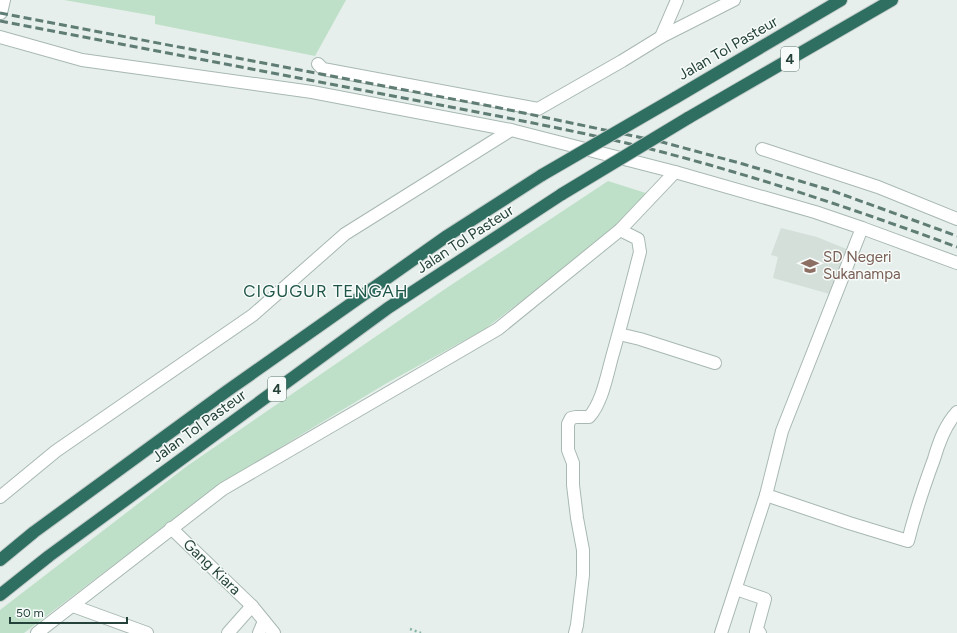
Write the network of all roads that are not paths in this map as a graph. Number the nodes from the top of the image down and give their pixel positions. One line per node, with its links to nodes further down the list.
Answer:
1 (4, 0): 6 (street)
2 (677, 0): 8 (street)
3 (734, 0): 8 (street)
4 (841, 0): 23 (highway, Jalan Tol Pasteur / 4, bridge)
5 (892, 0): 25 (highway, Jalan Tol Pasteur / 4, bridge)
6 (1, 13)
7 (0, 37): 10 (street)
8 (661, 37): 9 (street)
9 (318, 64)
10 (511, 130): 12 (street); 21 (street)
11 (762, 149): 13 (street)
12 (675, 172): 14 (street); 15 (street)
13 (957, 219)
14 (862, 228): 16 (street); 20 (street)
15 (620, 230): 17 (street); 22 (street)
16 (957, 263)
17 (619, 334): 18 (street); 34 (street)
18 (714, 362)
19 (957, 412): 20 (street)
20 (766, 495): 24 (street)
21 (0, 497)
22 (171, 528): 26 (street); 27 (street, Gang Kiara)
23 (0, 560)
24 (736, 589): 35 (street); 36 (street)
25 (0, 595)
26 (73, 606): 29 (street); 30 (street)
27 (252, 606): 28 (street, Gang Kiara); 31 (street)
28 (264, 621): 32 (street); 33 (street, Gang Kiara)
29 (37, 633)
30 (147, 633)
31 (228, 633)
32 (259, 633)
33 (274, 633)
34 (575, 633)
35 (721, 633)
36 (760, 633)

